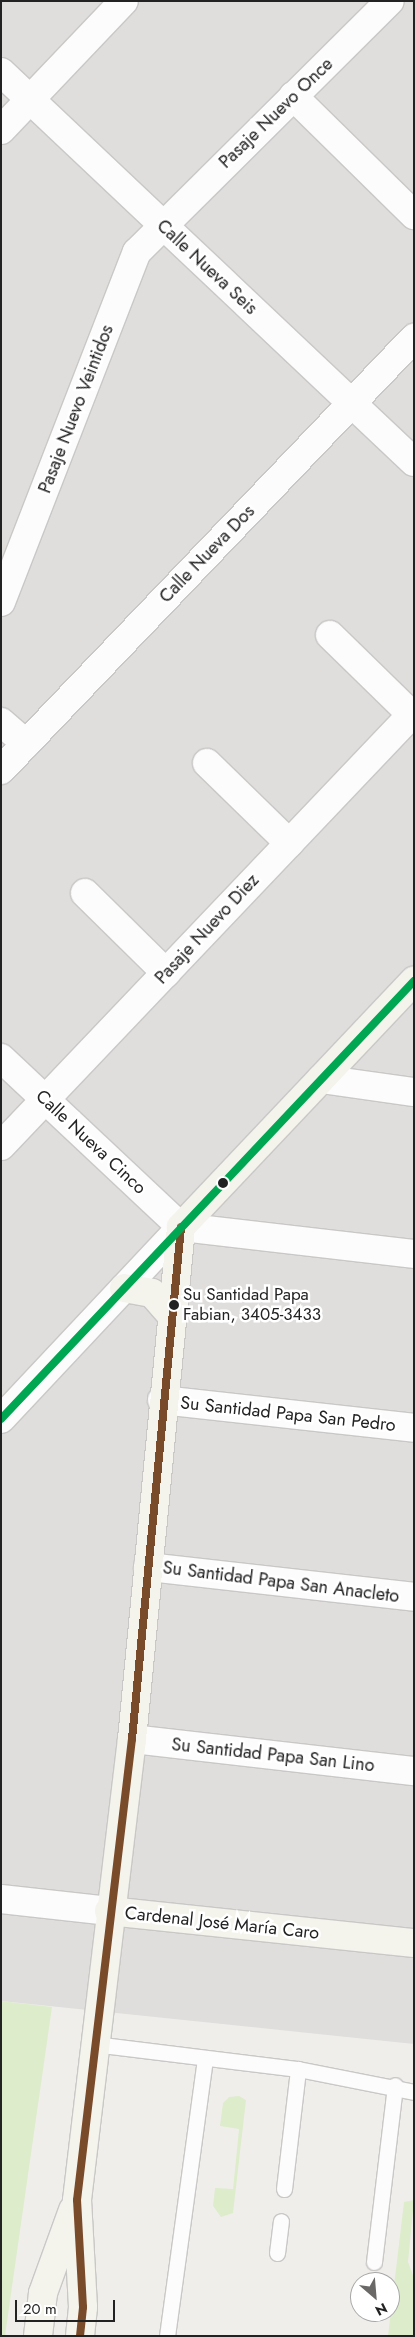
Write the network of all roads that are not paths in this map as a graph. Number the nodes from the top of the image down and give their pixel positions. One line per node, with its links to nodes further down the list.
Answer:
1 (124, 1): 5 (street)
2 (390, 1): 4 (street, Pasaje Nuevo Once)
3 (1, 72): 5 (street, Calle Nueva Seis)
4 (293, 96): 7 (street); 8 (street, Pasaje Nuevo Once)
5 (30, 100): 6 (street); 8 (street, Calle Nueva Seis)
6 (1, 130)
7 (414, 215)
8 (162, 224): 10 (street, Calle Nueva Seis); 12 (street, Pasaje Nuevo Veintidos)
9 (414, 338): 10 (street, Calle Nueva Dos)
10 (352, 403): 11 (street, Calle Nueva Seis); 16 (street, Calle Nueva Dos)
11 (414, 462)
12 (1, 602)
13 (330, 635): 14 (street)
14 (413, 713): 19 (street, Pasaje Nuevo Diez)
15 (1, 722): 16 (street)
16 (26, 744): 18 (street, Calle Nueva Dos)
17 (207, 763): 19 (street)
18 (1, 770)
19 (289, 843): 21 (street, Pasaje Nuevo Diez)
20 (85, 893): 21 (street)
21 (166, 973): 26 (street, Pasaje Nuevo Diez)
22 (414, 981): 24 (street)
23 (1, 1058): 26 (street, Calle Nueva Cinco)
24 (321, 1079): 25 (street); 28 (street)
25 (414, 1092)
26 (46, 1100): 27 (street, Pasaje Nuevo Diez); 28 (street, Calle Nueva Cinco)
27 (1, 1146)
28 (182, 1227): 29 (street); 30 (street); 31 (street)
29 (414, 1254)
30 (124, 1288): 31 (street); 33 (street)
31 (172, 1316): 32 (street)
32 (162, 1400): 34 (street, Su Santidad Papa San Pedro); 35 (street)
33 (1, 1419)
34 (414, 1428)
35 (148, 1567): 36 (street, Su Santidad Papa San Anacleto); 37 (street)
36 (414, 1597)
37 (132, 1739): 38 (street, Su Santidad Papa San Lino); 40 (street)
38 (414, 1771)
39 (1, 1899): 40 (street, Cardenal José María Caro)
40 (109, 1911): 41 (street, Cardenal José María Caro); 42 (street)
41 (414, 1944)
42 (94, 2044): 43 (lane); 48 (street)
43 (205, 2059): 44 (lane); 54 (lane)
44 (298, 2070): 45 (lane); 47 (lane)
45 (395, 2085): 46 (lane); 51 (lane)
46 (414, 2092)
47 (284, 2189)
48 (76, 2200): 52 (street); 53 (street)
49 (281, 2221): 50 (lane)
50 (278, 2253)
51 (374, 2262)
52 (38, 2336)
53 (80, 2336)
54 (167, 2336)

